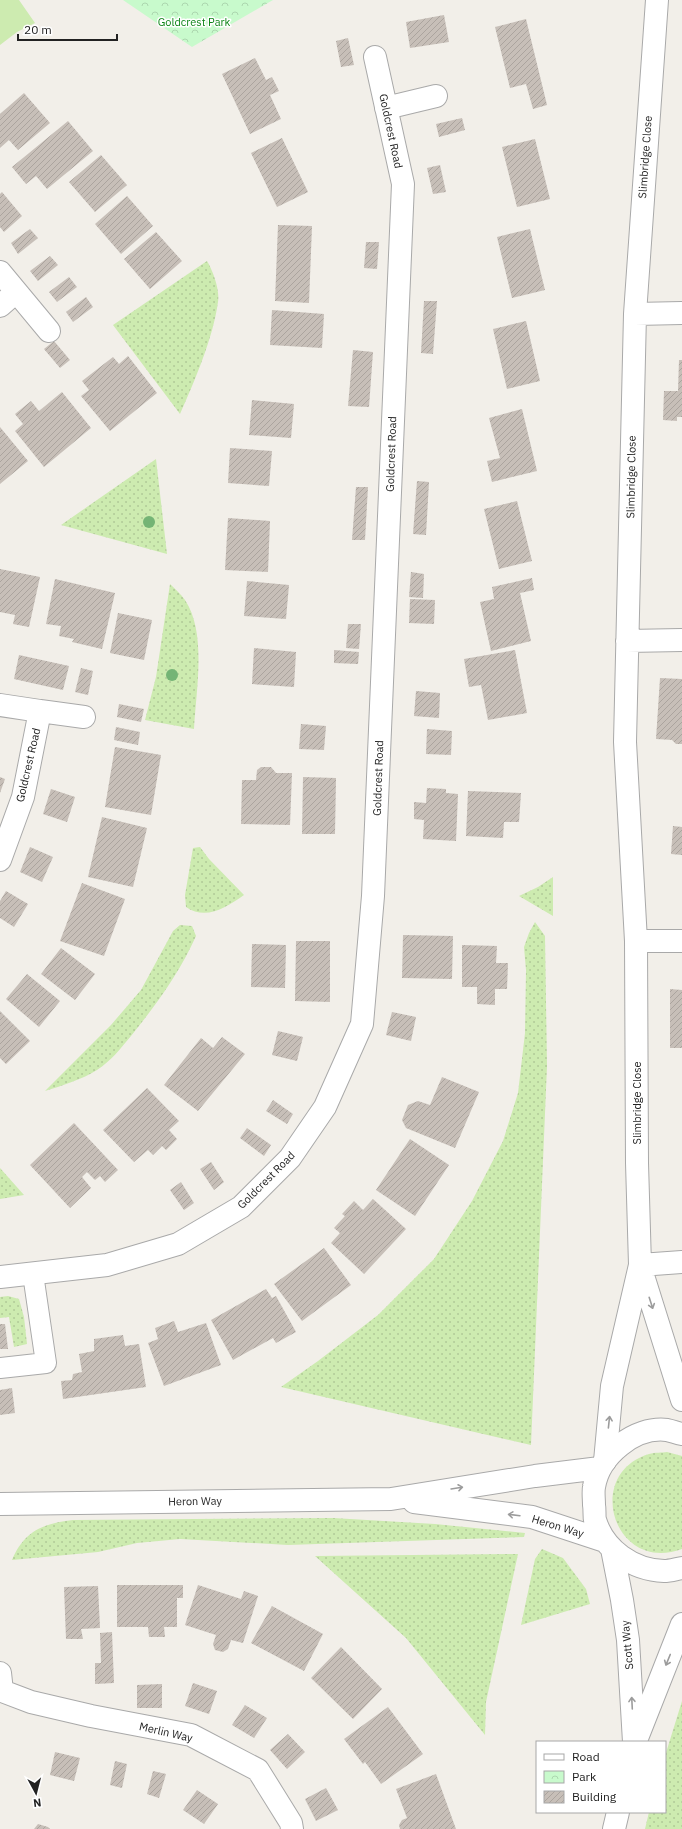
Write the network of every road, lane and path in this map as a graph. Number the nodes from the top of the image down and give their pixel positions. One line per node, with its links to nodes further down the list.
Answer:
1 (657, 0): 8 (street, Slimbridge Close)
2 (375, 57): 4 (street, Goldcrest Road)
3 (436, 96): 4 (street)
4 (386, 108): 20 (street, Goldcrest Road)
5 (0, 272): 6 (street)
6 (8, 299): 9 (street)
7 (682, 313): 8 (street)
8 (635, 314): 11 (street, Slimbridge Close)
9 (49, 331)
10 (682, 640): 11 (street)
11 (627, 641): 16 (street, Slimbridge Close)
12 (0, 705): 13 (street)
13 (40, 711): 14 (street); 15 (street, Goldcrest Road)
14 (84, 717)
15 (0, 860)
16 (636, 941): 17 (street); 19 (street, Slimbridge Close)
17 (682, 941)
18 (682, 1262): 19 (street)
19 (640, 1265): 23 (street, Slimbridge Close, one-way to 23); 25 (street, Slimbridge Close, one-way to 19)
20 (33, 1274): 21 (street, Goldcrest Road); 22 (lane)
21 (0, 1278)
22 (0, 1368)
23 (682, 1400)
24 (682, 1434): 25 (street)
25 (603, 1464): 26 (street, Heron Way, one-way to 25); 28 (street)
26 (391, 1499): 27 (street, Heron Way); 28 (street, Heron Way, one-way to 26)
27 (0, 1504)
28 (608, 1545): 29 (street); 32 (street, Scott Way, one-way to 28)
29 (682, 1568)
30 (682, 1624): 33 (street, Scott Way, one-way to 33)
31 (1, 1685): 35 (street, Merlin Way)
32 (634, 1741)
33 (634, 1741)
34 (618, 1813): 36 (street)
35 (292, 1829)
36 (614, 1829)

